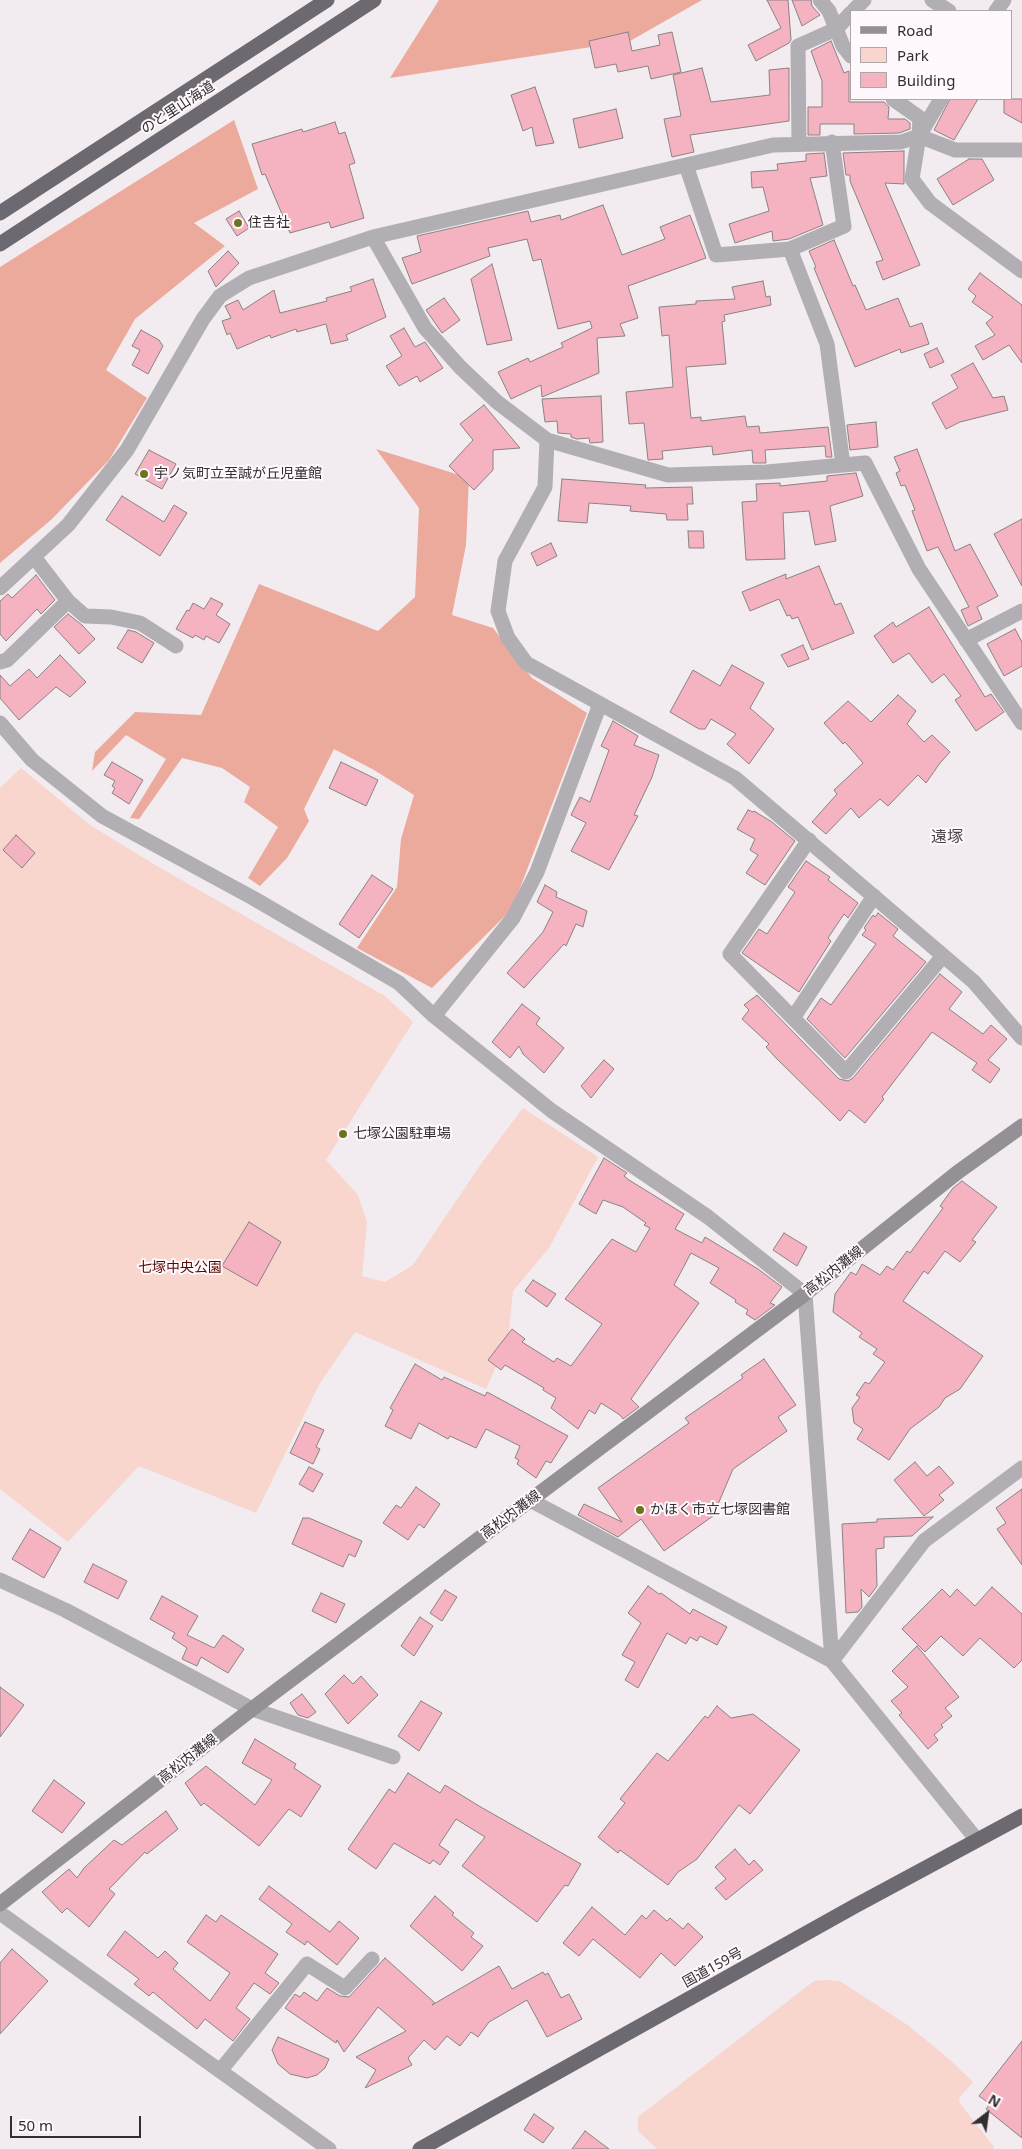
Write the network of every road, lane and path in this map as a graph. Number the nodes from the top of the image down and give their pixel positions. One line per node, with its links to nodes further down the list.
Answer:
1 (327, 0): 18 (highway, のと里山海道)
2 (374, 0): 20 (highway, のと里山海道)
3 (820, 0): 9 (street)
4 (864, 0): 6 (street)
5 (932, 0): 7 (street)
6 (854, 10)
7 (947, 10)
8 (850, 14): 9 (street)
9 (836, 28): 10 (street); 15 (street)
10 (850, 55)
11 (894, 100): 13 (street)
12 (940, 100): 13 (street)
13 (919, 136): 14 (street); 16 (street); 22 (street)
14 (832, 142): 15 (street); 21 (street)
15 (799, 143): 17 (street)
16 (1022, 150)
17 (686, 165): 19 (street); 21 (street)
18 (0, 213)
19 (373, 238): 23 (street); 25 (street)
20 (0, 244)
21 (790, 249): 24 (street)
22 (1022, 271)
23 (547, 440): 24 (street); 32 (street)
24 (843, 465): 29 (street)
25 (34, 557): 26 (street); 27 (street)
26 (0, 588)
27 (68, 601): 30 (street); 31 (street)
28 (1022, 611): 29 (street)
29 (966, 640): 34 (street)
30 (176, 646)
31 (0, 662)
32 (600, 704): 35 (street); 38 (street)
33 (0, 723): 38 (street)
34 (1022, 723)
35 (808, 840): 36 (street); 39 (street)
36 (874, 896): 37 (street); 39 (street)
37 (944, 956): 39 (street); 40 (street)
38 (434, 1016): 42 (street)
39 (793, 1018)
40 (1022, 1038)
41 (1022, 1126): 42 (main road, 高松内灘線)
42 (805, 1294): 44 (main road, 高松内灘線); 46 (street)
43 (1022, 1468): 46 (street)
44 (530, 1500): 46 (street); 47 (main road, 高松内灘線)
45 (0, 1580): 47 (street)
46 (832, 1661): 50 (street)
47 (252, 1709): 48 (street); 51 (main road, 高松内灘線)
48 (393, 1756)
49 (1022, 1816): 50 (highway, 国道159号)
50 (977, 1840): 56 (highway, 国道159号)
51 (0, 1904)
52 (0, 1913): 54 (street)
53 (372, 1959): 54 (street)
54 (220, 2070): 55 (street)
55 (329, 2149)
56 (420, 2149)

